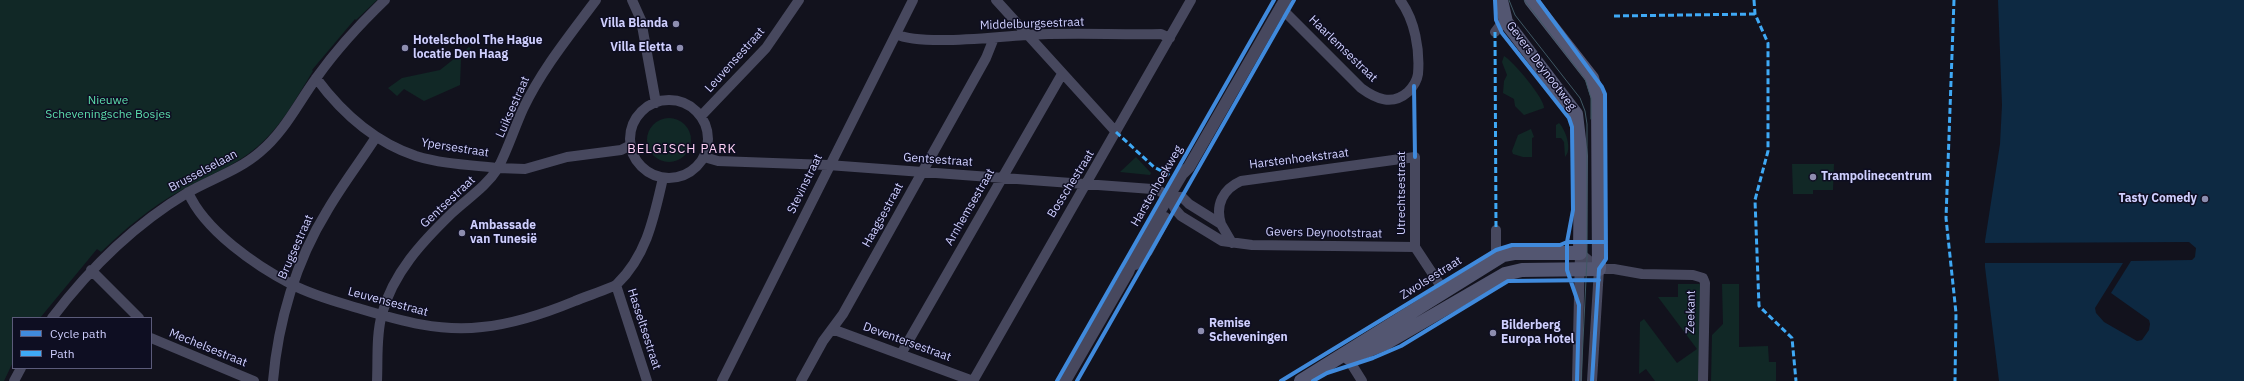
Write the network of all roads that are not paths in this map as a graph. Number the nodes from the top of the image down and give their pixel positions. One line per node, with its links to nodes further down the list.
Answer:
1 (384, 0): 19 (street, Brusselselaan)
2 (596, 0): 28 (street, Luiksestraat)
3 (632, 0): 20 (street)
4 (799, 0): 21 (street, Leuvensestraat)
5 (913, 0): 14 (street, Stevinstraat)
6 (996, 0): 15 (street)
7 (1191, 0): 17 (street, Bosschestraat)
8 (1400, 0): 11 (street, Haarlemsestraat)
9 (1501, 0): 12 (main road, Gevers Deynootweg)
10 (1532, 0): 41 (main road)
11 (1282, 4): 34 (street, Harstenhoekweg)
12 (1505, 19): 13 (street); 39 (main road, Gevers Deynootweg)
13 (1495, 32)
14 (896, 34): 16 (street, Middelburgsestraat); 27 (street, Stevinstraat)
15 (1027, 35): 16 (street, Middelburgsestraat); 17 (street, Middelburgsestraat); 18 (street)
16 (994, 38): 29 (street, Haagsestraat)
17 (1170, 38): 22 (street, Bosschestraat)
18 (1062, 74): 22 (street); 31 (street, Arnhemsestraat)
19 (316, 78): 23 (street, Ypersestraat); 33 (street, Brusselselaan)
20 (656, 102): 21 (street); 24 (street)
21 (701, 116): 25 (street)
22 (1116, 132): 32 (street, Bosschestraat)
23 (376, 137): 28 (street, Ypersestraat); 44 (street, Brugsestraat)
24 (630, 145): 28 (street); 30 (street)
25 (704, 157): 27 (street, Gentsestraat); 30 (street)
26 (1415, 157): 35 (street, Harstenhoekstraat); 38 (street, Utrechtsestraat)
27 (828, 165): 29 (street, Gentsestraat); 60 (street, Stevinstraat)
28 (498, 168): 47 (street, Gentsestraat)
29 (921, 172): 31 (street, Gentsestraat); 50 (street, Haagsestraat)
30 (663, 178): 45 (street)
31 (1001, 178): 32 (street, Gentsestraat); 52 (street, Arnhemsestraat)
32 (1085, 185): 34 (street, Gentsestraat); 62 (street, Bosschestraat)
33 (188, 192): 42 (street, Brusselselaan); 44 (street, Leuvensestraat)
34 (1173, 199): 35 (street, Gentsestraat); 37 (street, Gevers Deynootstraat); 63 (street, Harstenhoekweg)
35 (1221, 224): 37 (street)
36 (1496, 230): 40 (street)
37 (1232, 243): 38 (street, Gevers Deynootstraat)
38 (1415, 247): 46 (street, Utrechtsestraat)
39 (1580, 253): 40 (main road, Zwolsestraat); 41 (street); 43 (street, Gevers Deynootweg)
40 (1496, 259): 46 (main road, Zwolsestraat)
41 (1599, 269): 43 (main road, Zwolsestraat); 67 (street); 68 (street, Zeekant)
42 (91, 270): 48 (street, Brusselselaan); 49 (street)
43 (1580, 270): 53 (main road, Zwolsestraat); 66 (street, Gevers Deynootweg)
44 (293, 285): 47 (street, Leuvensestraat); 57 (street, Brugsestraat)
45 (616, 286): 47 (street, Leuvensestraat); 59 (street, Hasseltsestraat)
46 (1444, 291): 53 (main road, Zwolsestraat)
47 (382, 315): 58 (street, Gentsestraat)
48 (53, 317)
49 (138, 317)
50 (832, 329): 52 (street, Deventersestraat); 61 (street, Haagsestraat)
51 (152, 338): 56 (street, Mechelsestraat)
52 (901, 354): 62 (street, Deventersestraat)
53 (1351, 354): 64 (main road, Zwolsestraat); 65 (street)
54 (20, 369): 55 (street)
55 (14, 381)
56 (254, 381)
57 (273, 381)
58 (378, 381)
59 (647, 381)
60 (722, 381)
61 (801, 381)
62 (973, 381)
63 (1066, 381)
64 (1301, 381)
65 (1362, 381)
66 (1577, 381)
67 (1592, 381)
68 (1703, 381)

